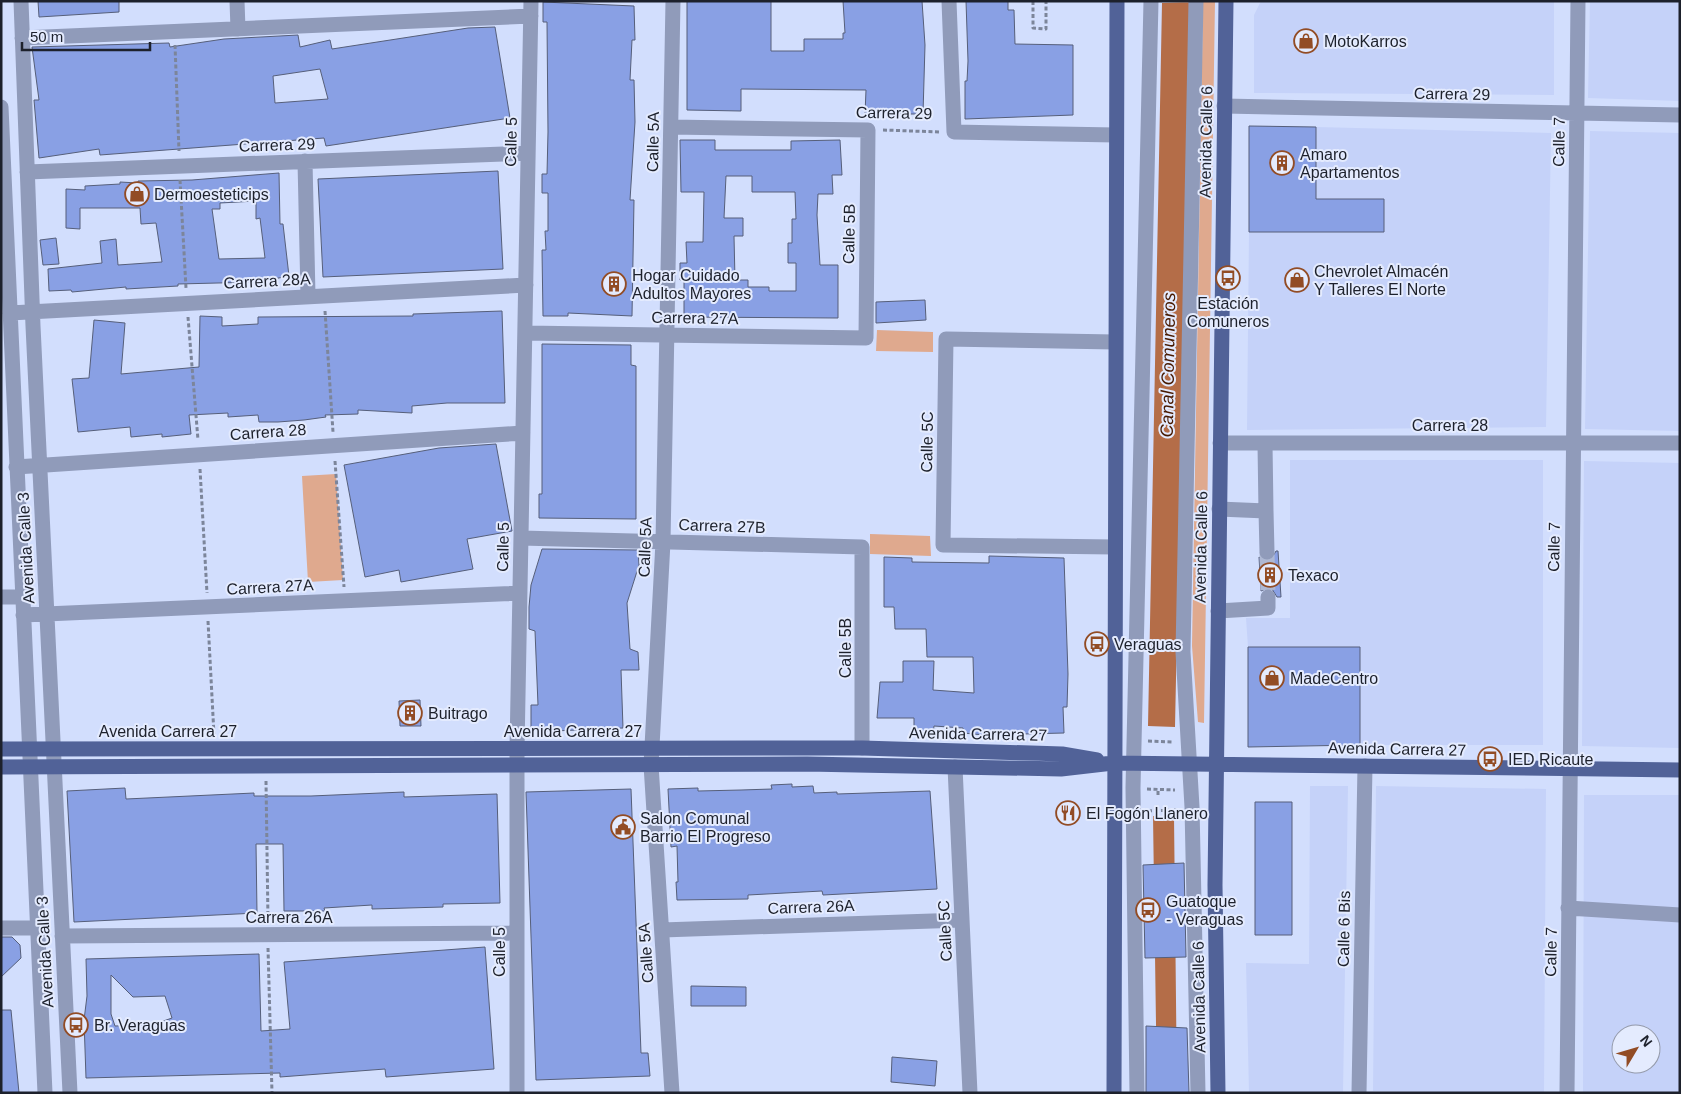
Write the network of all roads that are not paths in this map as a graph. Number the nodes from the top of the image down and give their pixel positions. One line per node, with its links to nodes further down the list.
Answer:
1 (21, 1): 14 (street, Avenida Calle 3)
2 (237, 1): 13 (street)
3 (673, 1): 20 (street, Calle 5A)
4 (948, 1): 22 (street, Carrera 29)
5 (1151, 1): 64 (street)
6 (1196, 1): 66 (street)
7 (1226, 1): 12 (main road, Avenida Calle 6)
8 (1235, 1): 12 (main road)
9 (1578, 1): 17 (street, Calle 7)
10 (1115, 6): 22 (main road)
11 (531, 9): 13 (street); 23 (street, Calle 5)
12 (1225, 28): 15 (main road, Avenida Calle 6)
13 (238, 29): 14 (street)
14 (22, 38): 25 (street, Avenida Calle 3)
15 (1224, 106): 17 (street, Carrera 29); 38 (main road, Avenida Calle 6)
16 (1, 107): 19 (street, Avenida Calle 3)
17 (1577, 114): 18 (street, Carrera 29); 37 (street, Calle 7)
18 (1680, 115)
19 (2, 123): 26 (street, Avenida Calle 3)
20 (671, 127): 21 (street, Carrera 29); 32 (street, Calle 5A)
21 (868, 130): 33 (street, Calle 5B)
22 (1116, 135): 34 (main road)
23 (528, 153): 24 (street, Carrera 29); 27 (street, Calle 5)
24 (305, 161): 25 (street, Carrera 29); 28 (street)
25 (27, 172): 29 (street, Avenida Calle 3)
26 (4, 250): 30 (street, Avenida Calle 3)
27 (526, 285): 28 (street, Carrera 28A); 31 (street, Calle 5)
28 (308, 296): 29 (street, Carrera 28A)
29 (33, 312): 30 (street, Carrera 28A); 41 (street, Avenida Calle 3)
30 (10, 313): 35 (street, Avenida Calle 3)
31 (525, 333): 32 (street, Carrera 27A); 36 (street, Calle 5)
32 (667, 335): 33 (street, Carrera 27A); 46 (street, Calle 5A)
33 (866, 338)
34 (1115, 342): 48 (main road); 48 (street, Calle 5C)
35 (7, 361): 42 (street, Avenida Calle 3)
36 (523, 433): 41 (street, Carrera 28); 45 (street, Calle 5)
37 (1573, 442): 39 (street, Carrera 28); 40 (street, Carrera 28); 74 (street, Calle 7)
38 (1220, 443): 40 (street, Carrera 28); 43 (main road, Avenida Calle 6)
39 (1680, 443)
40 (1265, 444): 44 (street)
41 (40, 465): 42 (street, Carrera 28); 55 (street, Avenida Calle 3)
42 (16, 466): 52 (street, Avenida Calle 3)
43 (1219, 509): 44 (street); 54 (main road, Avenida Calle 6)
44 (1266, 511): 49 (street)
45 (521, 538): 46 (street, Carrera 27B); 50 (street, Calle 5)
46 (663, 542): 47 (street, Carrera 27B); 62 (street, Calle 5A)
47 (862, 547): 57 (street, Calle 5B)
48 (1114, 547): 63 (main road)
49 (1267, 552)
50 (520, 593): 55 (street, Carrera 27A); 61 (street, Calle 5)
51 (1, 597): 52 (street)
52 (22, 597): 56 (street, Avenida Calle 3)
53 (1268, 597): 54 (street)
54 (1218, 611): 67 (main road, Avenida Calle 6)
55 (47, 614): 56 (street, Carrera 27A); 60 (street, Avenida Calle 3)
56 (23, 615): 59 (street, Avenida Calle 3)
57 (862, 748): 62 (main road, Avenida Carrera 27); 63 (main road, Avenida Carrera 27)
58 (1, 749): 59 (main road, Avenida Carrera 27)
59 (29, 749): 60 (main road, Avenida Carrera 27); 69 (street, Avenida Calle 3)
60 (53, 749): 61 (main road, Avenida Carrera 27); 70 (street, Avenida Calle 3)
61 (517, 749): 62 (main road, Avenida Carrera 27); 65 (street, Calle 5)
62 (652, 749): 68 (street, Calle 5A)
63 (1113, 763): 64 (main road, Avenida Carrera 27); 73 (main road, Avenida Carrera 27); 89 (main road)
64 (1133, 763): 66 (main road, Avenida Carrera 27); 90 (street)
65 (517, 764): 68 (main road, Avenida Carrera 27); 70 (main road, Avenida Carrera 27); 82 (street, Calle 5)
66 (1189, 764): 67 (main road, Avenida Carrera 27); 91 (street)
67 (1216, 764): 71 (main road, Avenida Carrera 27); 92 (main road, Avenida Calle 6)
68 (651, 765): 73 (main road, Avenida Carrera 27); 81 (street, Calle 5A)
69 (30, 766): 70 (main road, Avenida Carrera 27); 72 (main road, Avenida Carrera 27); 80 (street, Avenida Calle 3)
70 (54, 766): 83 (street, Avenida Calle 3)
71 (1365, 766): 74 (main road, Avenida Carrera 27); 93 (street, Calle 6 Bis)
72 (1, 767)
73 (955, 767): 78 (street, Calle 5C)
74 (1570, 768): 75 (main road, Avenida Carrera 27); 76 (street, Calle 7)
75 (1680, 770)
76 (1568, 908): 77 (street); 94 (street, Calle 7)
77 (1680, 915)
78 (962, 920): 81 (street, Carrera 26A); 88 (street, Calle 5C)
79 (1, 928): 80 (street)
80 (38, 928): 84 (street, Avenida Calle 3)
81 (662, 930): 87 (street, Calle 5A)
82 (517, 933): 83 (street, Carrera 26A); 86 (street, Calle 5)
83 (62, 936): 85 (street, Avenida Calle 3)
84 (45, 1093)
85 (70, 1093)
86 (517, 1093)
87 (672, 1093)
88 (970, 1093)
89 (1114, 1093)
90 (1137, 1093)
91 (1198, 1093)
92 (1218, 1093)
93 (1359, 1093)
94 (1567, 1093)

